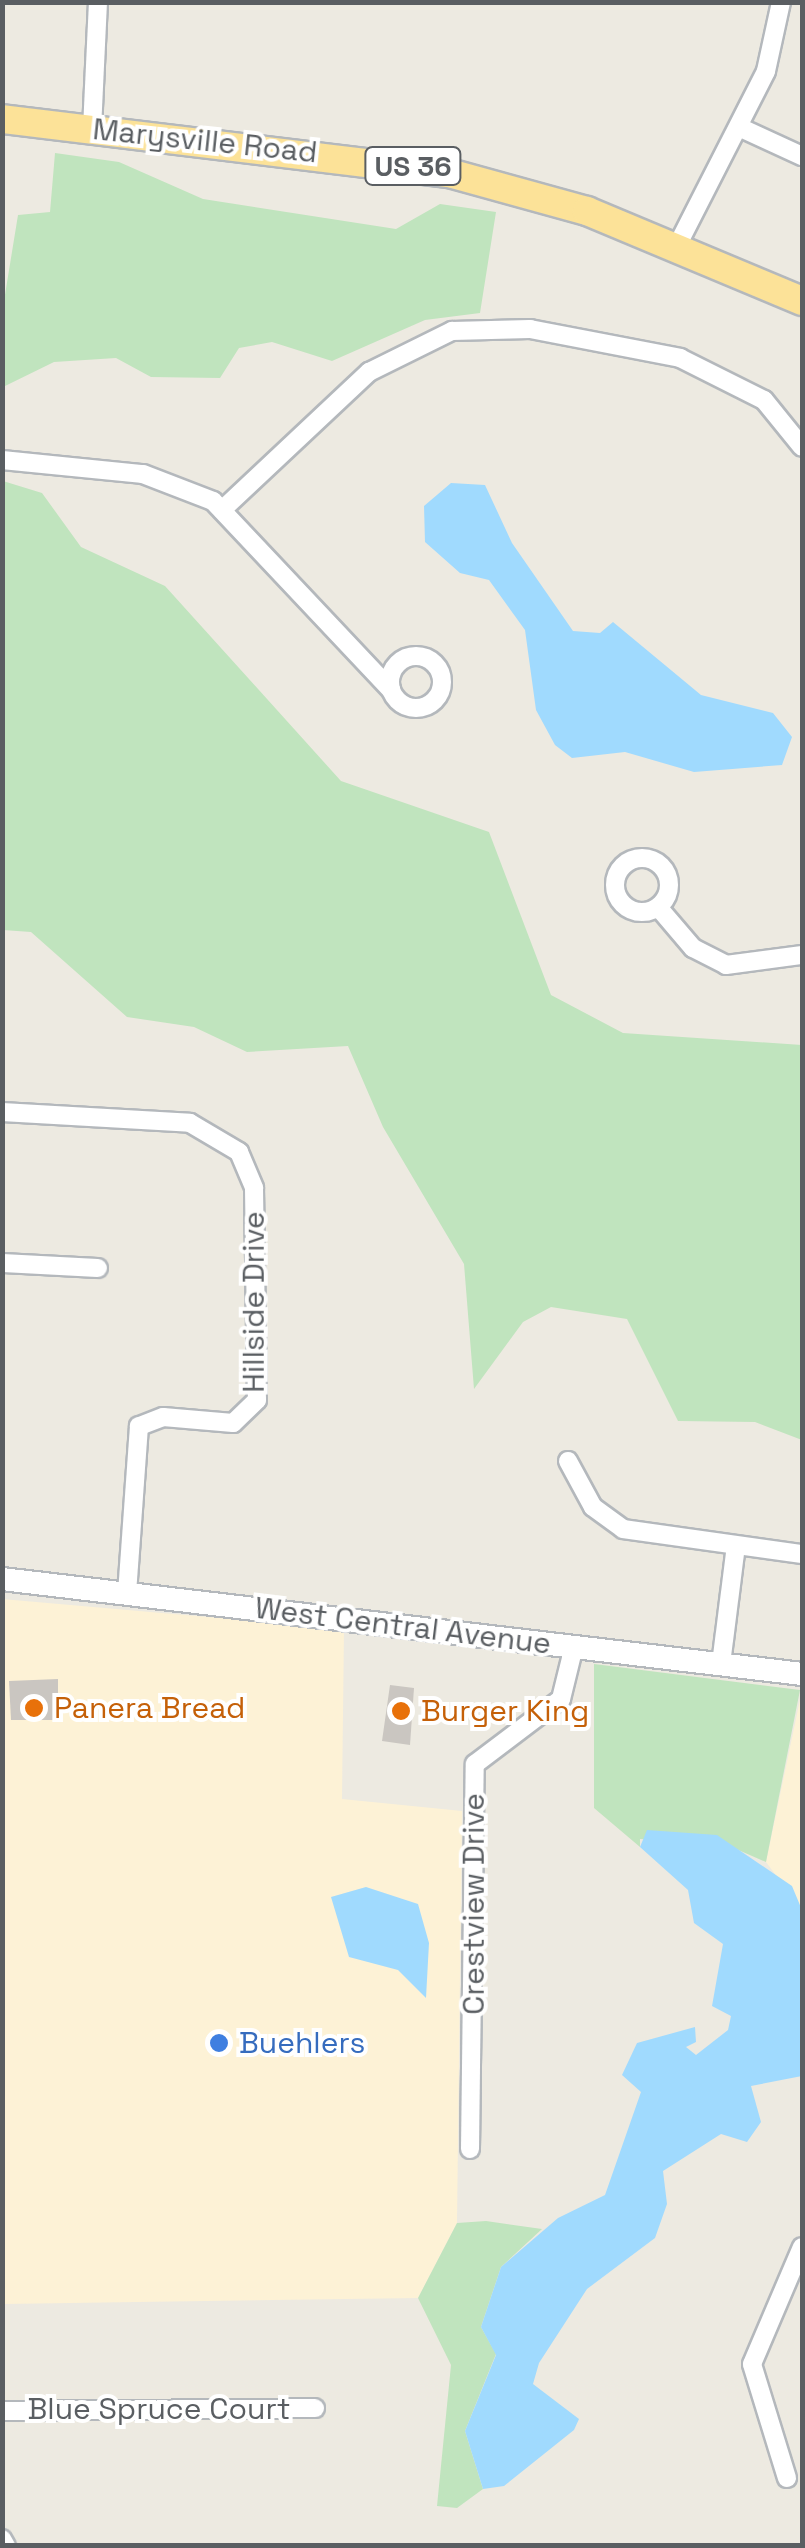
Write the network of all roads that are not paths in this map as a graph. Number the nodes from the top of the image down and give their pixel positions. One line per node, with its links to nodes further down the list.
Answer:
1 (98, 2): 5 (street)
2 (781, 2): 4 (street)
3 (2, 119): 5 (highway, Marysville Road / US 36)
4 (741, 128): 6 (street); 7 (street)
5 (92, 129): 7 (highway, Marysville Road / US 36)
6 (802, 156)
7 (677, 246): 8 (highway, Marysville Road / US 36)
8 (802, 301)
9 (802, 446): 11 (street)
10 (2, 460): 11 (street)
11 (222, 510): 12 (street)
12 (391, 690)
13 (658, 907): 14 (street)
14 (802, 956)
15 (2, 1112): 22 (street, Hillside Drive)
16 (2, 1263): 17 (street)
17 (98, 1268)
18 (568, 1461): 19 (street)
19 (736, 1546): 20 (street); 24 (street)
20 (802, 1554)
21 (2, 1579): 22 (main road, West Central Avenue)
22 (127, 1592): 23 (main road, West Central Avenue)
23 (574, 1646): 24 (main road, West Central Avenue); 26 (street, Crestview Drive)
24 (721, 1664): 25 (main road, West Central Avenue)
25 (802, 1674)
26 (470, 2149)
27 (802, 2247): 30 (street)
28 (315, 2408): 29 (street, Blue Spruce Court)
29 (2, 2411)
30 (786, 2478)

